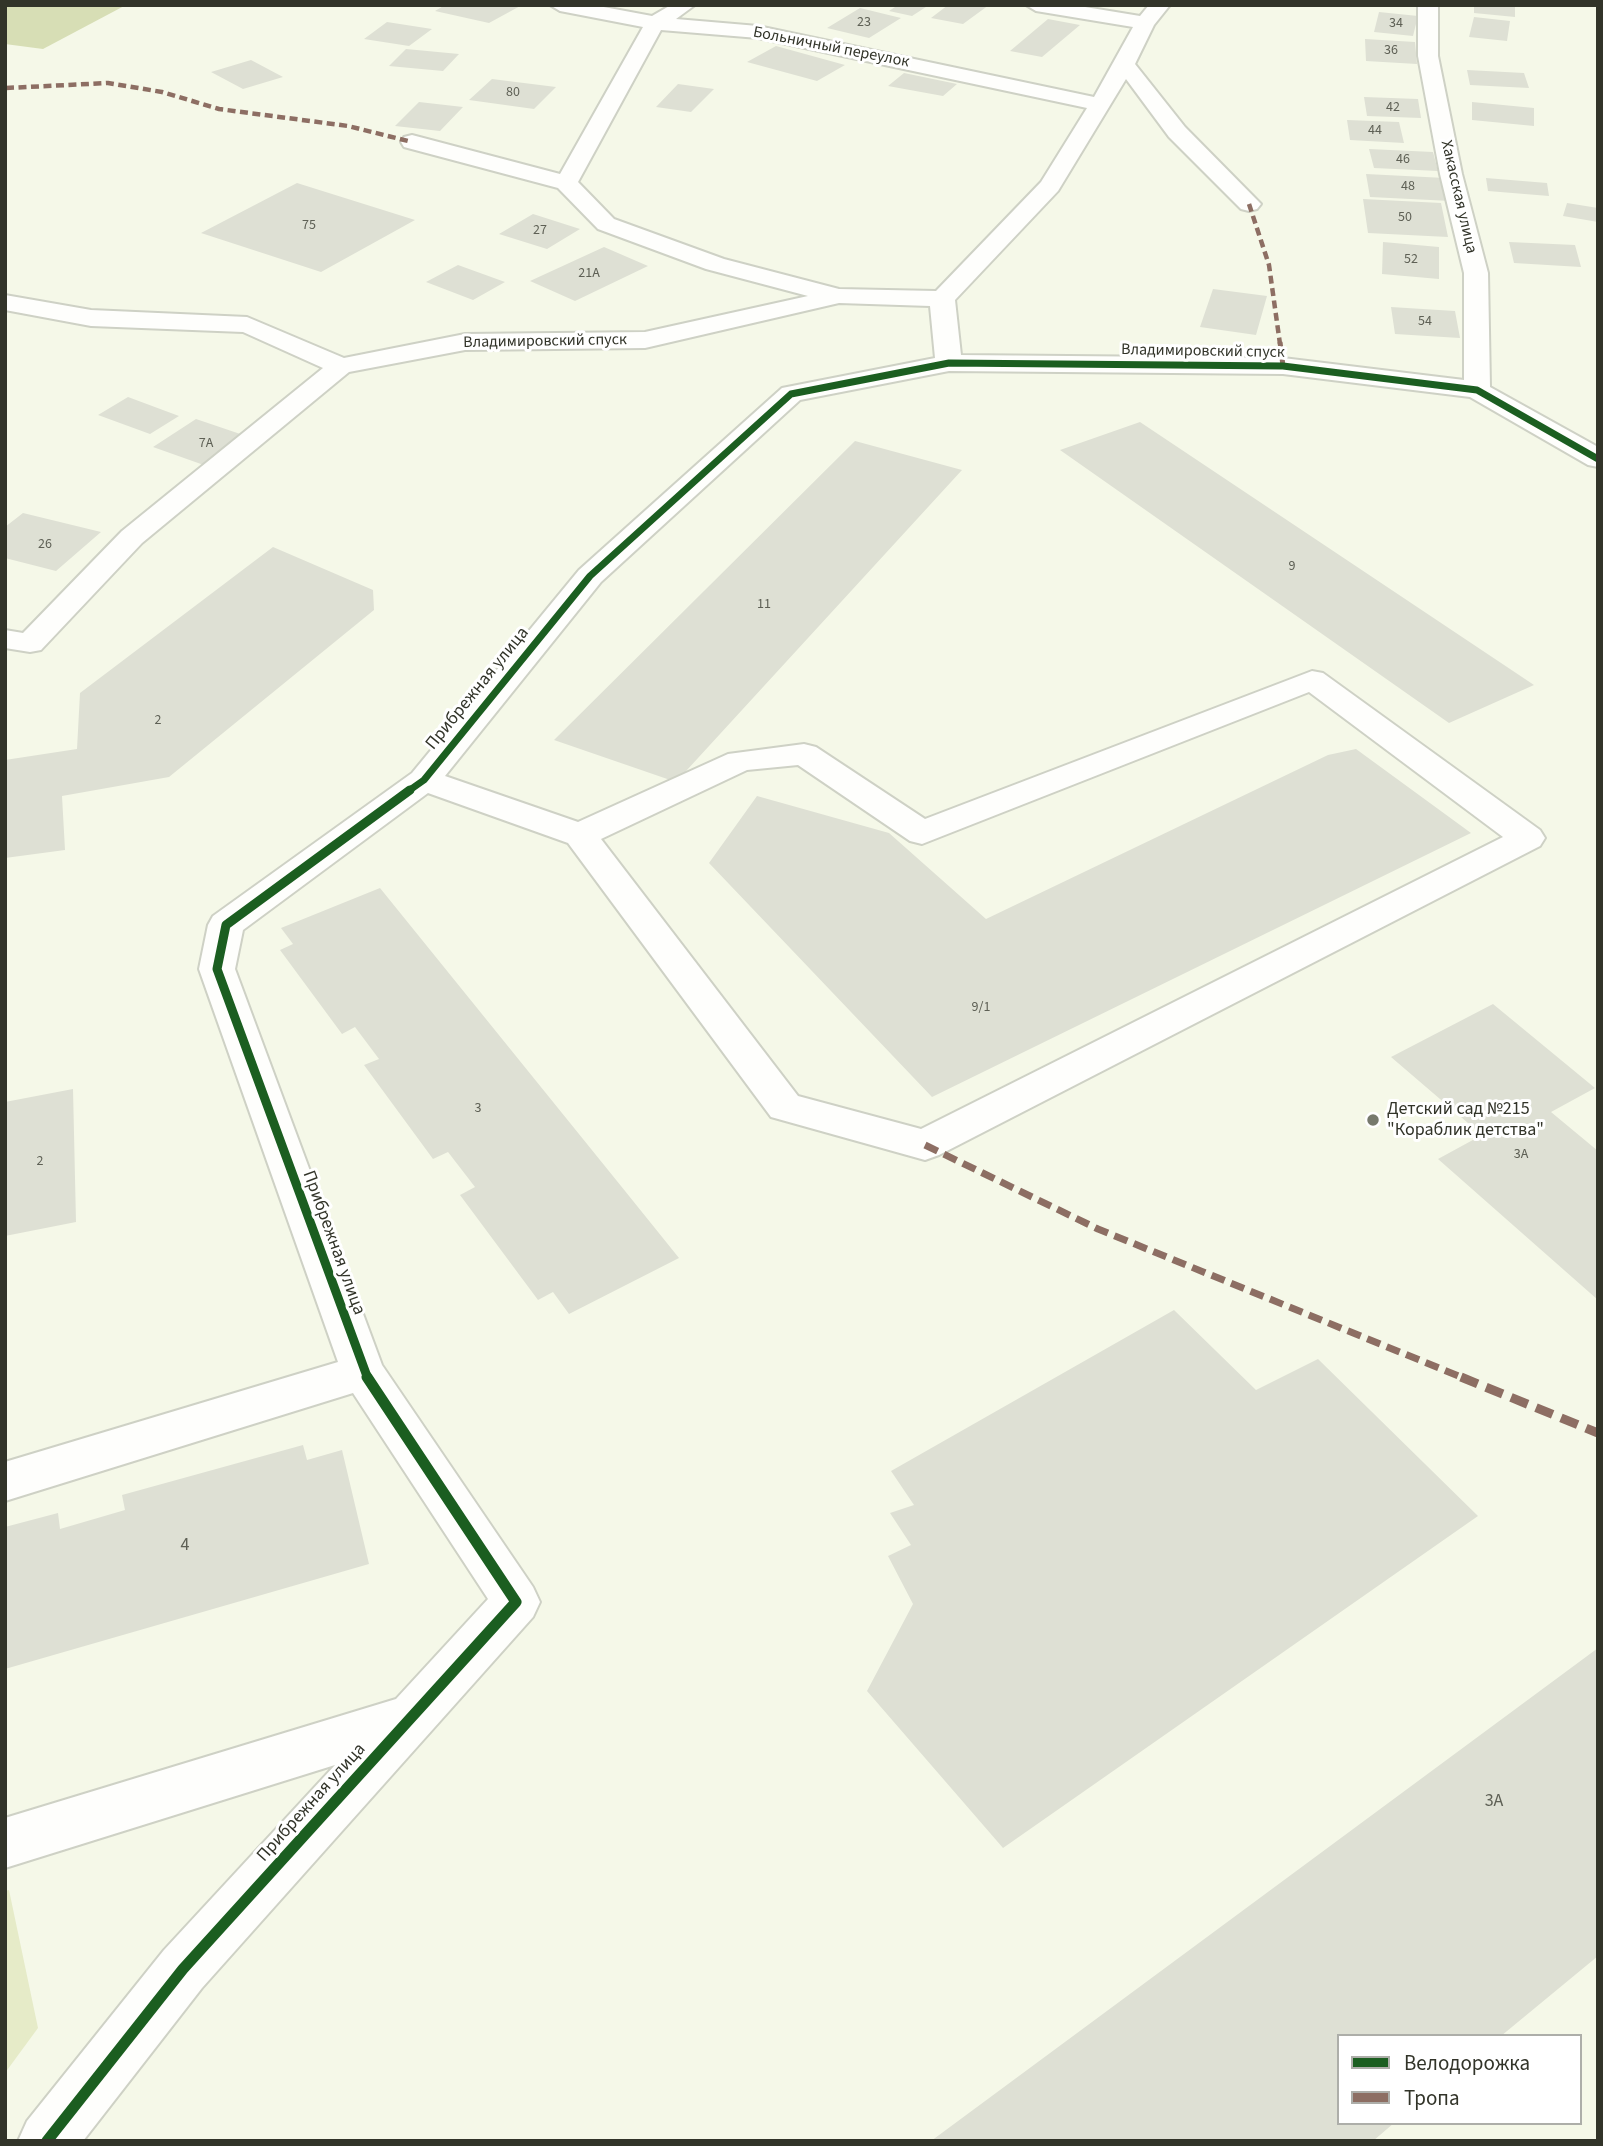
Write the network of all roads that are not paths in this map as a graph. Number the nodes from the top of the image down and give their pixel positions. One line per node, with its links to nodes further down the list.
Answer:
1 (560, 5): 6 (street, Больничный переулок)
2 (685, 5): 6 (street)
3 (1037, 5): 7 (street)
4 (1160, 5): 7 (street)
5 (1428, 5): 18 (street, Хакасская улица)
6 (655, 23): 9 (street, Больничный переулок); 11 (street)
7 (1145, 23): 8 (street)
8 (1125, 64): 9 (street); 12 (street)
9 (1099, 104): 14 (street)
10 (412, 142): 11 (street)
11 (566, 183): 13 (street)
12 (1249, 204)
13 (839, 296): 14 (street); 17 (street, Владимировский спуск)
14 (942, 299): 16 (street)
15 (5, 302): 17 (street)
16 (949, 363): 18 (street, Владимировский спуск); 19 (street, Владимировский спуск)
17 (341, 366): 21 (street)
18 (1477, 390): 20 (street, Владимировский спуск)
19 (791, 394): 22 (street, Прибрежная улица)
20 (1598, 459)
21 (5, 639)
22 (424, 780): 23 (street); 24 (street, Прибрежная улица)
23 (580, 835): 23 (street)
24 (363, 1372): 25 (street); 26 (street, Прибрежная улица)
25 (5, 1482)
26 (411, 1717): 27 (street); 28 (street, Прибрежная улица)
27 (5, 1843)
28 (47, 2141)

